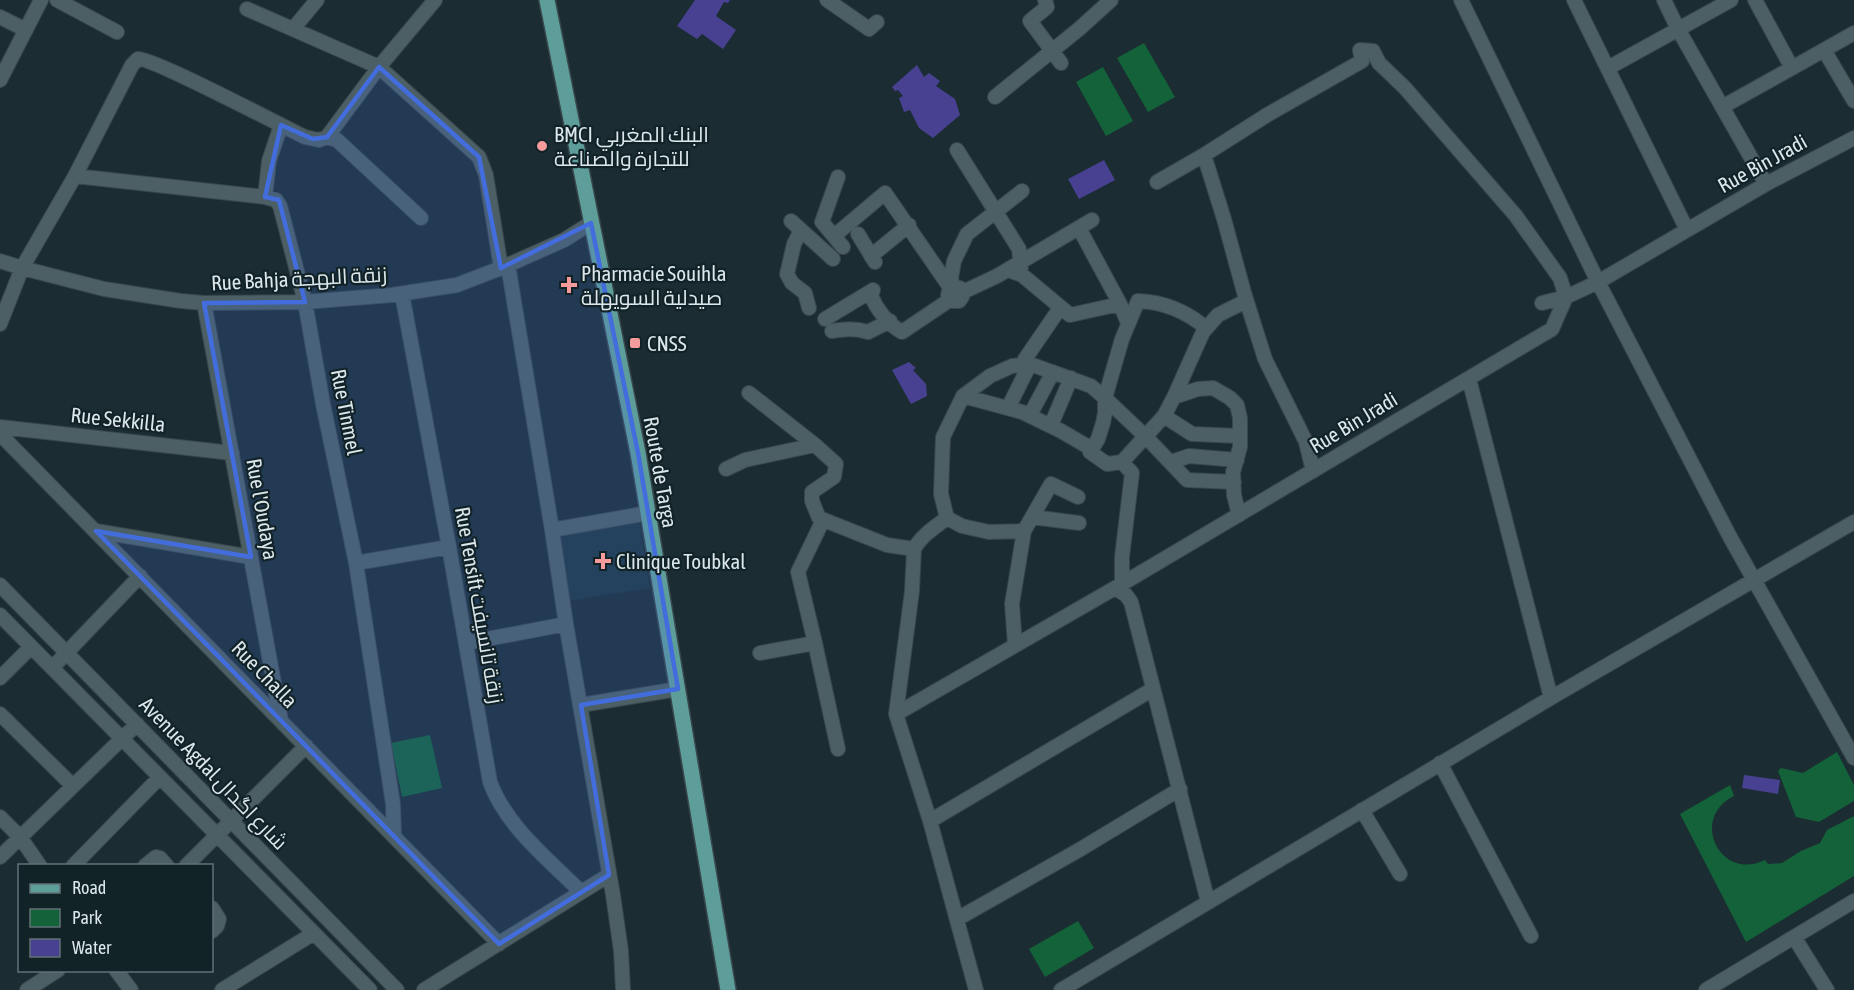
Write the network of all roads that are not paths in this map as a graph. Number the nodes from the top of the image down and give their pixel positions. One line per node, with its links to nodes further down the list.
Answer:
1 (41, 0): 19 (street)
2 (57, 0): 20 (street)
3 (317, 0): 17 (street)
4 (435, 0): 25 (street)
5 (547, 0): 46 (main road, Route de Targa)
6 (827, 0): 16 (street)
7 (1045, 0): 22 (street)
8 (1111, 0): 22 (street)
9 (1461, 0): 56 (street)
10 (1574, 0): 26 (street)
11 (1664, 0): 18 (street)
12 (1731, 0): 18 (street)
13 (1755, 0): 27 (street)
14 (247, 9): 17 (street)
15 (0, 17): 19 (street)
16 (877, 21)
17 (293, 29): 25 (street)
18 (1678, 29): 26 (street); 31 (street)
19 (26, 30): 28 (street)
20 (117, 32)
21 (1854, 33): 23 (street)
22 (1053, 50): 24 (street); 29 (street)
23 (1824, 50): 27 (street); 30 (street)
24 (1061, 63)
25 (378, 67): 33 (street); 53 (street)
26 (1608, 68): 49 (street)
27 (1792, 68): 31 (street)
28 (0, 80)
29 (995, 97)
30 (1854, 101)
31 (1722, 107): 40 (street)
32 (280, 125): 33 (street); 37 (street); 42 (street)
33 (327, 137): 44 (street)
34 (1854, 138): 40 (street, Rue Bin Jradi)
35 (957, 150): 43 (street)
36 (1204, 155): 39 (street); 59 (street); 60 (street)
37 (75, 176): 42 (street); 54 (street)
38 (838, 177): 47 (street)
39 (1157, 182)
40 (1766, 184): 49 (street, Rue Bin Jradi)
41 (1022, 190): 43 (street)
42 (265, 197): 61 (street, Rue Tinmel)
43 (995, 211): 55 (street); 57 (street)
44 (421, 218)
45 (1092, 219): 48 (street)
46 (591, 223): 53 (street, Rue Bahja زنقة البهجة); 97 (main road, Route de Targa)
47 (909, 225): 50 (street); 57 (street)
48 (1079, 228): 55 (street); 64 (street)
49 (1687, 230): 56 (street, Rue Bin Jradi)
50 (858, 234)
51 (833, 259): 65 (street)
52 (0, 261): 54 (street, Rue Bahja زنقة البهجة)
53 (504, 267): 58 (street, Rue Bahja زنقة البهجة); 104 (street)
54 (22, 268): 62 (street, Rue Bahja زنقة البهجة); 69 (street)
55 (1016, 269): 57 (street); 66 (street)
56 (1598, 282): 59 (street, Rue Bin Jradi); 112 (street)
57 (954, 292): 67 (street)
58 (402, 294): 61 (street, Rue Bahja زنقة البهجة); 107 (street, Rue Tensift زنقة تانسيفت)
59 (1566, 297): 63 (street); 74 (street, Rue Bin Jradi)
60 (1246, 300): 70 (street); 94 (street)
61 (305, 302): 62 (street, Rue Bahja زنقة البهجة); 110 (street, Rue Tinmel)
62 (204, 303): 89 (street, Rue l'Oudaya)
63 (1542, 303)
64 (1120, 304): 66 (street); 68 (street)
65 (809, 308)
66 (1060, 308): 71 (street)
67 (890, 321): 67 (street)
68 (1128, 323): 70 (street); 78 (street)
69 (0, 324)
70 (1206, 328): 77 (street)
71 (1029, 364): 72 (street); 76 (street); 79 (street)
72 (1053, 372): 73 (street); 80 (street)
73 (1071, 378): 78 (street); 82 (street)
74 (1469, 378): 94 (street, Rue Bin Jradi); 127 (street)
75 (749, 393): 87 (street)
76 (963, 396): 79 (street); 99 (street)
77 (1174, 397): 81 (street); 85 (street)
78 (1105, 398): 86 (street); 88 (street)
79 (1008, 408): 80 (street)
80 (1030, 415): 82 (street)
81 (1164, 416): 85 (street); 86 (street)
82 (1051, 425): 88 (street)
83 (0, 427): 89 (street, Rue Sekkilla)
84 (0, 434): 105 (street, Rue Challa)
85 (1240, 436): 90 (street)
86 (1146, 437): 91 (street); 92 (street)
87 (815, 445): 93 (street); 101 (street)
88 (1092, 449): 91 (street)
89 (232, 453): 109 (street, Rue l'Oudaya)
90 (1237, 460): 92 (street); 95 (street)
91 (1122, 462): 114 (street)
92 (1171, 462): 95 (street)
93 (726, 469)
94 (1313, 471): 98 (street, Rue Bin Jradi)
95 (1234, 482): 98 (street)
96 (1078, 497): 100 (street)
97 (648, 513): 104 (street); 125 (main road, Route de Targa)
98 (1239, 514): 114 (street, Rue Bin Jradi)
99 (946, 518): 106 (street); 108 (street)
100 (1032, 518): 103 (street); 106 (street)
101 (823, 520): 108 (street); 118 (street)
102 (1854, 522): 112 (street)
103 (1079, 523)
104 (552, 530): 116 (street)
105 (96, 531): 109 (street); 111 (street, Rue Challa)
106 (1024, 531): 119 (street)
107 (449, 547): 110 (street); 117 (street, Rue Tensift زنقة تانسيفت)
108 (914, 549): 130 (street)
109 (251, 557): 131 (street, Rue l'Oudaya)
110 (356, 562): 146 (street, Rue Tinmel)
111 (140, 576): 121 (street); 131 (street, Rue Challa)
112 (1754, 580): 127 (street); 136 (street)
113 (0, 585): 121 (street, Avenue Agdal شارع اگدال)
114 (1119, 585): 119 (street, Rue Bin Jradi); 126 (street)
115 (0, 615): 120 (street, Avenue Agdal شارع اگدال)
116 (566, 624): 117 (street); 128 (street)
117 (466, 643): 156 (street, Rue Tensift زنقة تانسيفت)
118 (815, 643): 122 (street); 135 (street)
119 (1015, 645): 130 (street, Rue Bin Jradi)
120 (31, 647): 123 (street, Avenue Agdal شارع اگدال); 124 (street)
121 (66, 652): 123 (street); 132 (street, Avenue Agdal شارع اگدال)
122 (760, 653)
123 (52, 668): 133 (street, Avenue Agdal شارع اگدال)
124 (0, 678)
125 (678, 689): 128 (street); 175 (main road, Route de Targa)
126 (1153, 689): 140 (street); 144 (street)
127 (1551, 698): 137 (street)
128 (581, 705): 155 (street)
129 (0, 714): 139 (street)
130 (896, 714): 144 (street)
131 (281, 722): 134 (street, Rue Challa)
132 (137, 724): 133 (street); 143 (street, Avenue Agdal شارع اگدال)
133 (122, 739): 138 (street, Avenue Agdal شارع اگدال); 139 (street)
134 (306, 746): 143 (street); 146 (street, Rue Challa)
135 (838, 749)
136 (1854, 758)
137 (1440, 763): 141 (street); 163 (street)
138 (159, 777): 145 (street, Avenue Agdal شارع اگدال); 150 (street)
139 (73, 786): 147 (street)
140 (1180, 789): 158 (street); 160 (street)
141 (1362, 810): 154 (street); 158 (street)
142 (0, 817): 147 (street)
143 (230, 819): 145 (street); 172 (street, Avenue Agdal شارع اگدال)
144 (930, 821): 160 (street)
145 (216, 834): 153 (street); 162 (street, Avenue Agdal شارع اگدال)
146 (394, 836): 165 (street, Rue Challa)
147 (20, 837): 148 (street); 149 (street)
148 (0, 857)
149 (39, 864)
150 (75, 864)
151 (147, 864): 152 (street)
152 (165, 864)
153 (188, 864)
154 (1400, 874)
155 (609, 875): 156 (street); 174 (street)
156 (581, 892): 165 (street)
157 (1854, 901): 164 (street)
158 (1208, 902): 177 (street)
159 (213, 910): 161 (street)
160 (957, 919): 176 (street)
161 (213, 930)
162 (314, 933): 170 (street); 171 (street, Avenue Agdal شارع اگدال)
163 (1531, 936)
164 (1794, 938): 178 (street); 179 (street)
165 (499, 944): 173 (street)
166 (55, 972): 168 (street)
167 (118, 972): 169 (street)
168 (27, 990)
169 (131, 990)
170 (222, 990)
171 (370, 990)
172 (397, 990)
173 (424, 990)
174 (623, 990)
175 (728, 990)
176 (976, 990)
177 (1060, 990)
178 (1706, 990)
179 (1827, 990)

